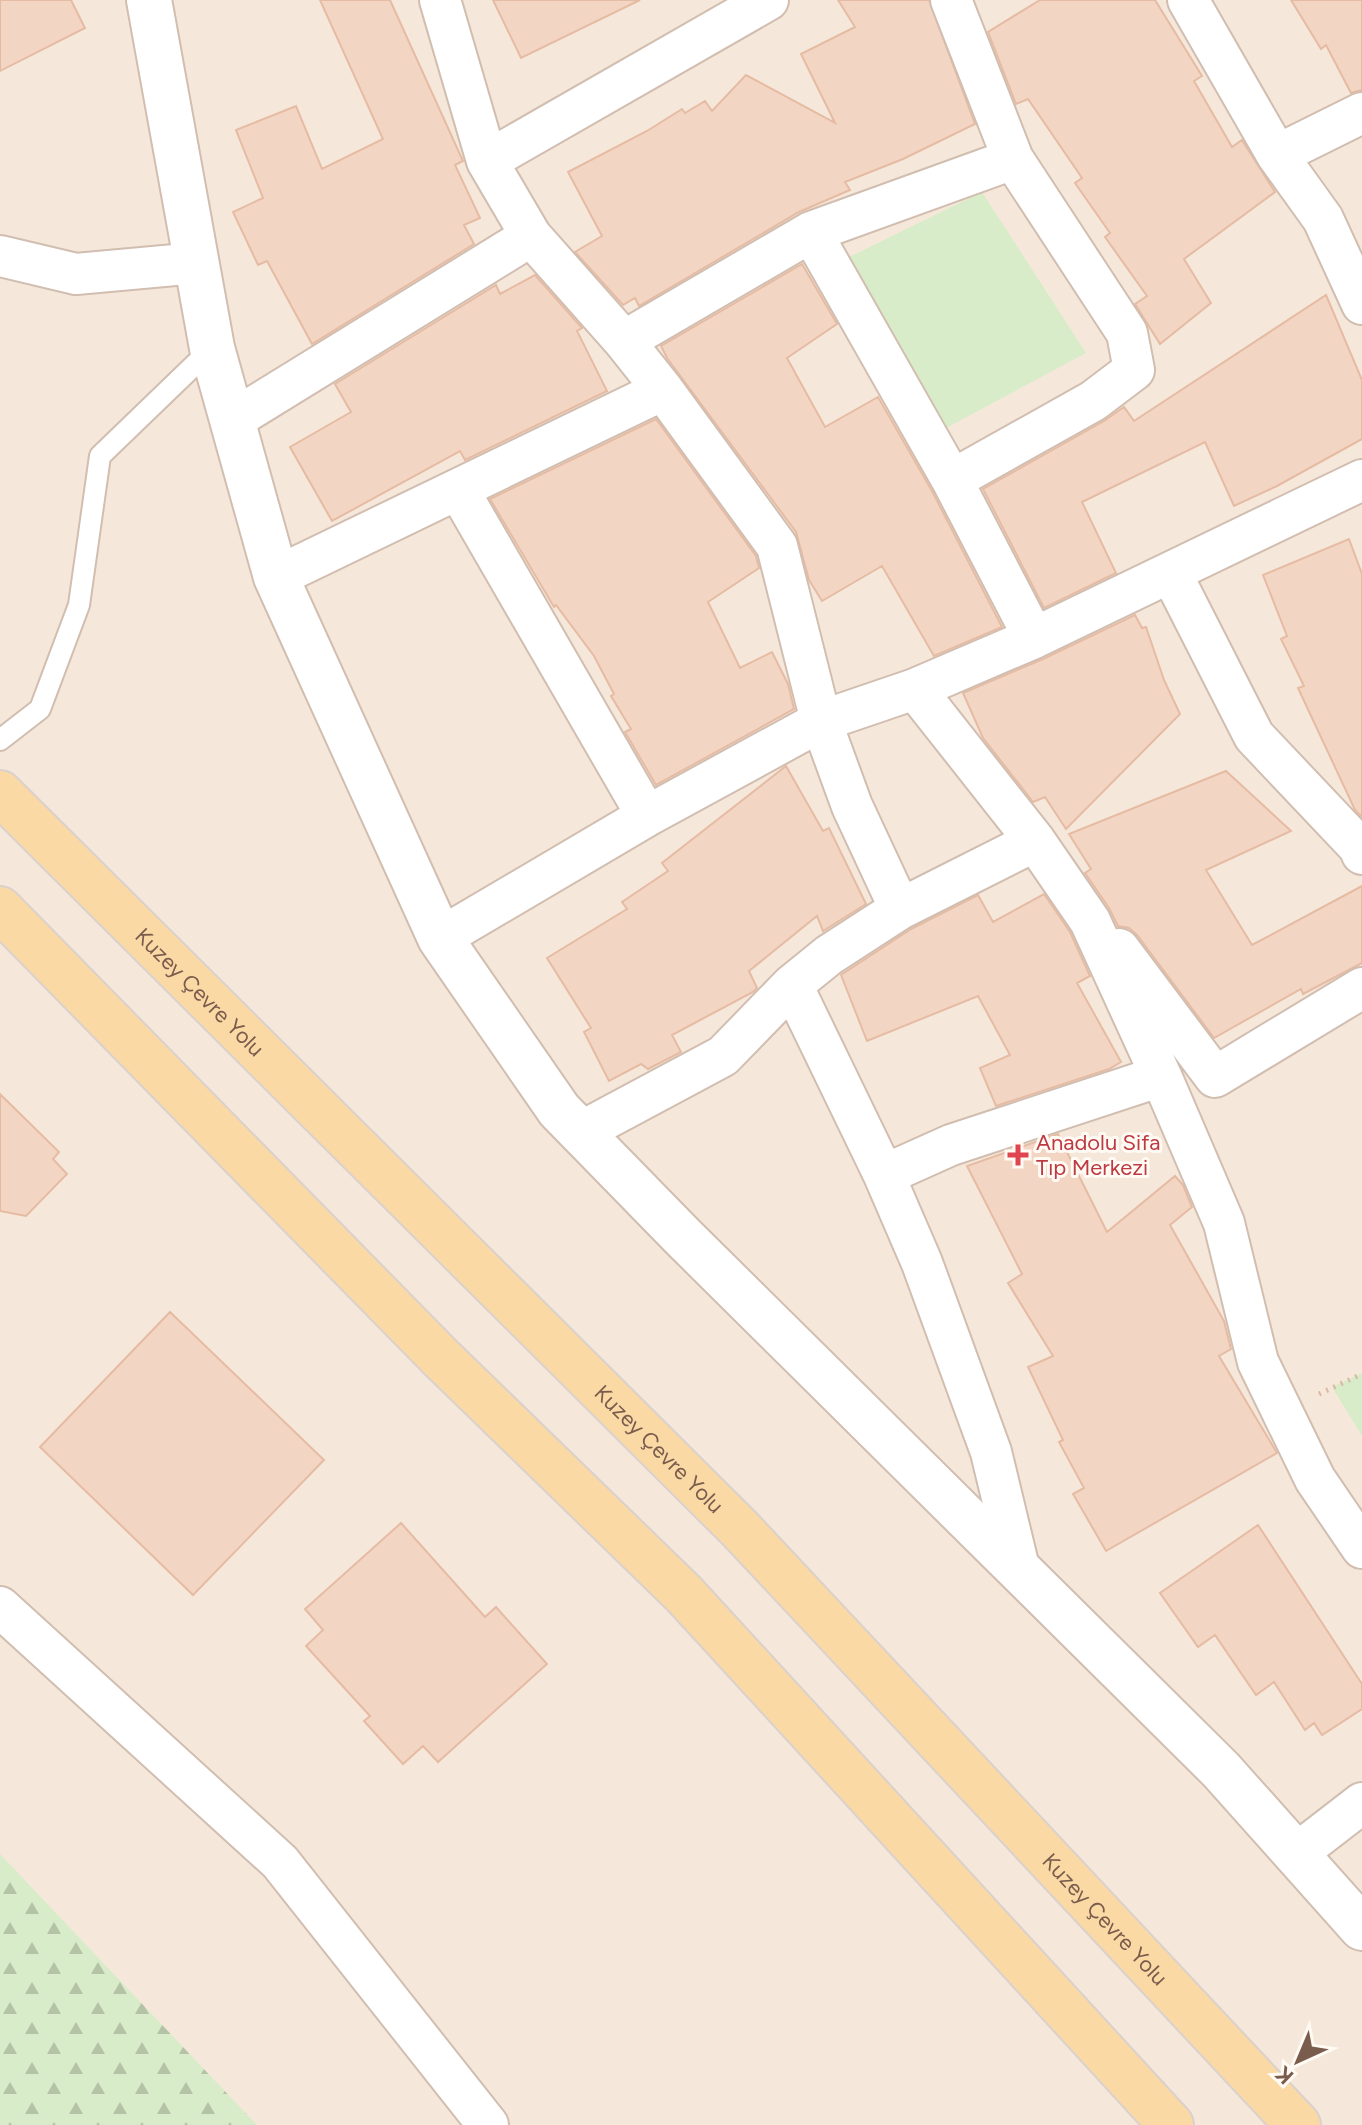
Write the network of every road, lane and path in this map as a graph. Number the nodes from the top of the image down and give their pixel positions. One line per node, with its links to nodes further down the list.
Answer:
1 (149, 0): 13 (street)
2 (440, 0): 9 (street)
3 (768, 0): 9 (street)
4 (951, 0): 8 (street)
5 (1188, 0): 7 (street)
6 (1362, 113): 7 (street)
7 (1277, 155): 14 (street)
8 (1013, 159): 10 (street); 19 (street)
9 (487, 161): 11 (street)
10 (811, 232): 15 (street); 19 (street)
11 (531, 236): 15 (street); 18 (street)
12 (0, 256): 13 (street)
13 (197, 263): 16 (street)
14 (1362, 304)
15 (624, 341): 17 (street)
16 (212, 348): 18 (street); 27 (lane)
17 (663, 390): 21 (street); 26 (street)
18 (231, 421): 23 (street)
19 (952, 480): 24 (street)
20 (1362, 480): 22 (street)
21 (458, 489): 23 (street); 29 (street)
22 (1171, 573): 24 (street); 31 (street)
23 (276, 577): 35 (street)
24 (1034, 638): 25 (street)
25 (915, 689): 26 (street); 30 (street)
26 (821, 721): 29 (street); 33 (street)
27 (0, 740)
28 (0, 793): 49 (main road, Kuzey Çevre Yolu)
29 (647, 816): 35 (street)
30 (1035, 841): 33 (street); 34 (street)
31 (1362, 854)
32 (0, 909): 48 (main road)
33 (900, 909): 36 (street)
34 (1090, 921): 37 (street); 38 (street)
35 (440, 938): 39 (street)
36 (792, 985): 39 (street); 40 (street)
37 (1362, 988)
38 (1161, 1076): 40 (street); 41 (street)
39 (581, 1132): 42 (street)
40 (884, 1175): 42 (street)
41 (1362, 1548)
42 (1019, 1568): 45 (street)
43 (0, 1607): 47 (street)
44 (1362, 1803): 45 (street)
45 (1296, 1854): 46 (street)
46 (1362, 1928)
47 (488, 2125)
48 (1171, 2125)
49 (1298, 2125)

